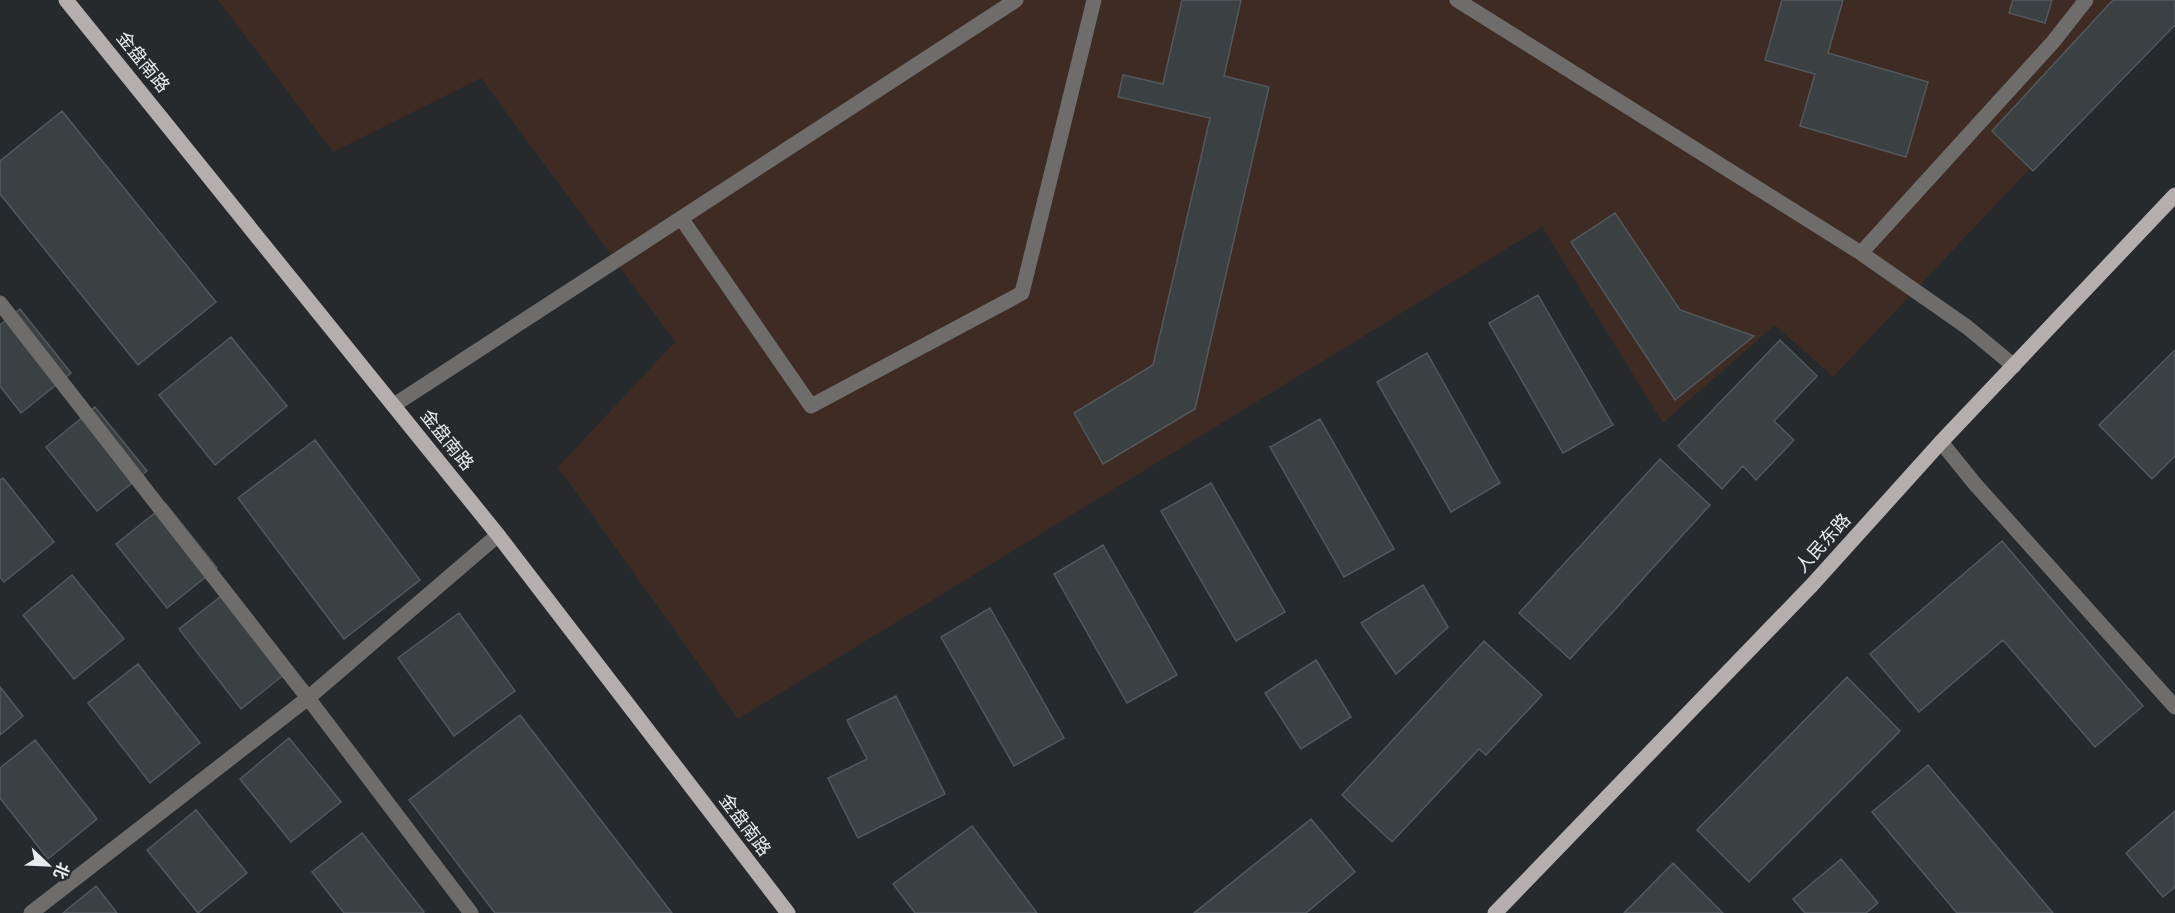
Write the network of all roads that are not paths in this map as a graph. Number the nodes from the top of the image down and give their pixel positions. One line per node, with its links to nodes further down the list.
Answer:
1 (66, 0): 11 (main road, 金盘南路)
2 (1016, 0): 7 (street)
3 (1094, 0): 7 (street)
4 (1456, 0): 8 (street)
5 (2086, 0): 8 (street)
6 (2175, 195): 10 (main road, 人民东路)
7 (681, 218): 11 (street)
8 (1861, 253): 10 (street)
9 (0, 303): 14 (street)
10 (2014, 366): 12 (main road, 人民东路)
11 (394, 405): 13 (main road, 金盘南路)
12 (1941, 442): 15 (street); 19 (main road, 人民东路)
13 (498, 536): 14 (street); 18 (main road, 金盘南路)
14 (308, 698): 16 (street); 17 (street)
15 (2175, 707)
16 (30, 913)
17 (471, 913)
18 (788, 913)
19 (1495, 913)

